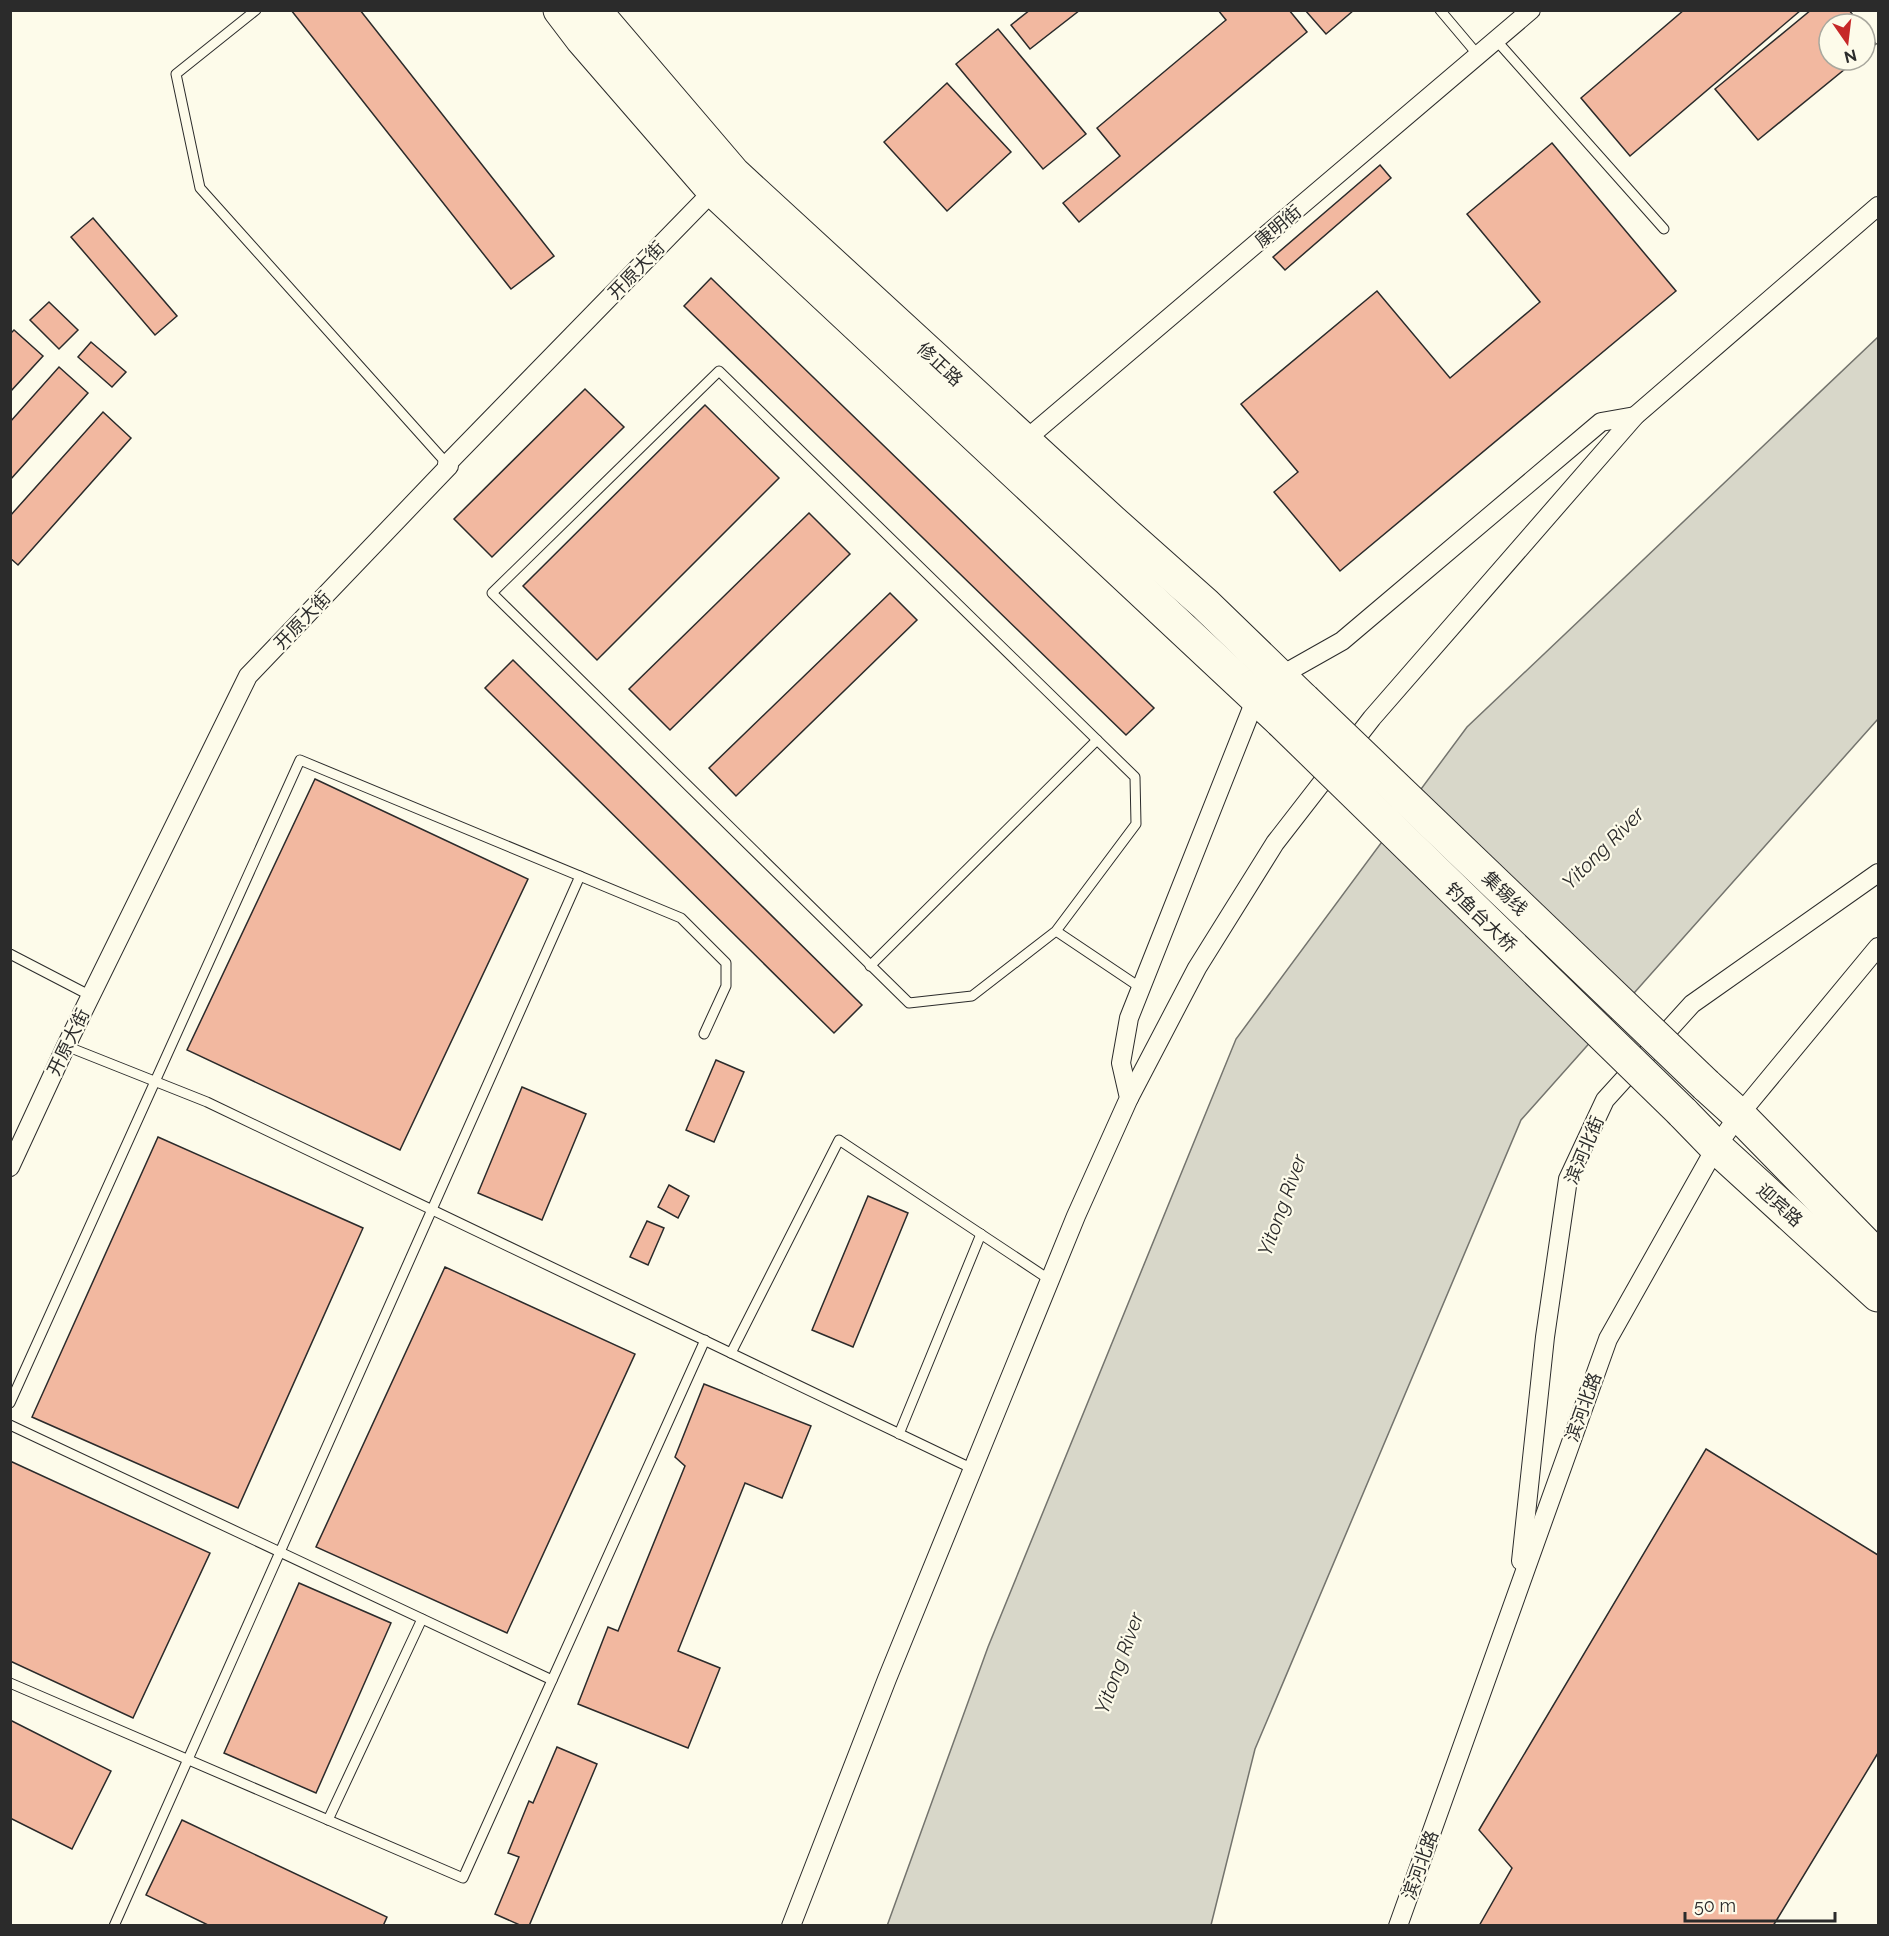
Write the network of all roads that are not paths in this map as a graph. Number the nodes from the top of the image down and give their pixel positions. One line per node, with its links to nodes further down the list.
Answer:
1 (256, 10): 13 (lane)
2 (560, 10): 8 (highway, 修正路)
3 (594, 10): 8 (highway, 修正路)
4 (1440, 10): 7 (lane)
5 (1531, 10): 6 (street, 康明街)
6 (1496, 40): 7 (street, 康明街); 10 (lane)
7 (1478, 55): 12 (street, 康明街)
8 (723, 182): 12 (highway, 修正路); 13 (street, 开原大街); 15 (highway, 修正路)
9 (1878, 206): 11 (street)
10 (1664, 229)
11 (1635, 416): 14 (street); 30 (street)
12 (1024, 441): 14 (highway, 修正路)
13 (448, 465): 25 (street, 开原大街)
14 (1280, 676): 15 (street); 16 (highway, 修正路)
15 (1256, 698): 16 (highway, 集锡线); 24 (street)
16 (1292, 710): 29 (highway, 集锡线, bridge); 31 (highway, 钓鱼台大桥, bridge)
17 (1097, 740): 20 (lane); 23 (lane); 23 (lane)
18 (1878, 873): 47 (street, 滨河北街)
19 (580, 876): 26 (lane); 28 (lane); 35 (lane)
20 (1056, 931): 23 (lane); 24 (lane)
21 (1878, 947): 32 (street, 滨河北路)
22 (10, 954): 25 (lane)
23 (870, 966)
24 (1141, 988): 30 (street)
25 (91, 996): 27 (street, 开原大街)
26 (704, 1034)
27 (66, 1046): 28 (lane); 34 (street, 开原大街)
28 (155, 1082): 35 (lane); 42 (lane)
29 (1707, 1085): 32 (highway, 迎宾路)
30 (1129, 1098): 38 (street)
31 (1682, 1113): 33 (highway, 迎宾路)
32 (1739, 1115): 33 (street, 滨河北路); 37 (highway, 迎宾路)
33 (1716, 1147): 39 (highway, 迎宾路); 47 (street, 滨河北路)
34 (10, 1167)
35 (432, 1210): 40 (lane); 46 (lane)
36 (981, 1234): 38 (lane); 41 (lane); 44 (lane)
37 (1878, 1257)
38 (1050, 1280): 45 (street)
39 (1878, 1295)
40 (705, 1340): 41 (lane); 49 (lane)
41 (731, 1353): 44 (lane)
42 (10, 1403)
43 (10, 1425): 46 (lane)
44 (899, 1434): 45 (lane)
45 (973, 1469): 54 (street)
46 (279, 1552): 48 (lane); 51 (lane)
47 (1517, 1592): 55 (street, 滨河北路)
48 (422, 1619): 49 (lane); 52 (lane)
49 (552, 1680): 52 (lane)
50 (10, 1683): 51 (lane)
51 (187, 1759): 52 (lane); 53 (lane)
52 (328, 1820)
53 (114, 1926)
54 (791, 1926)
55 (1398, 1926)

